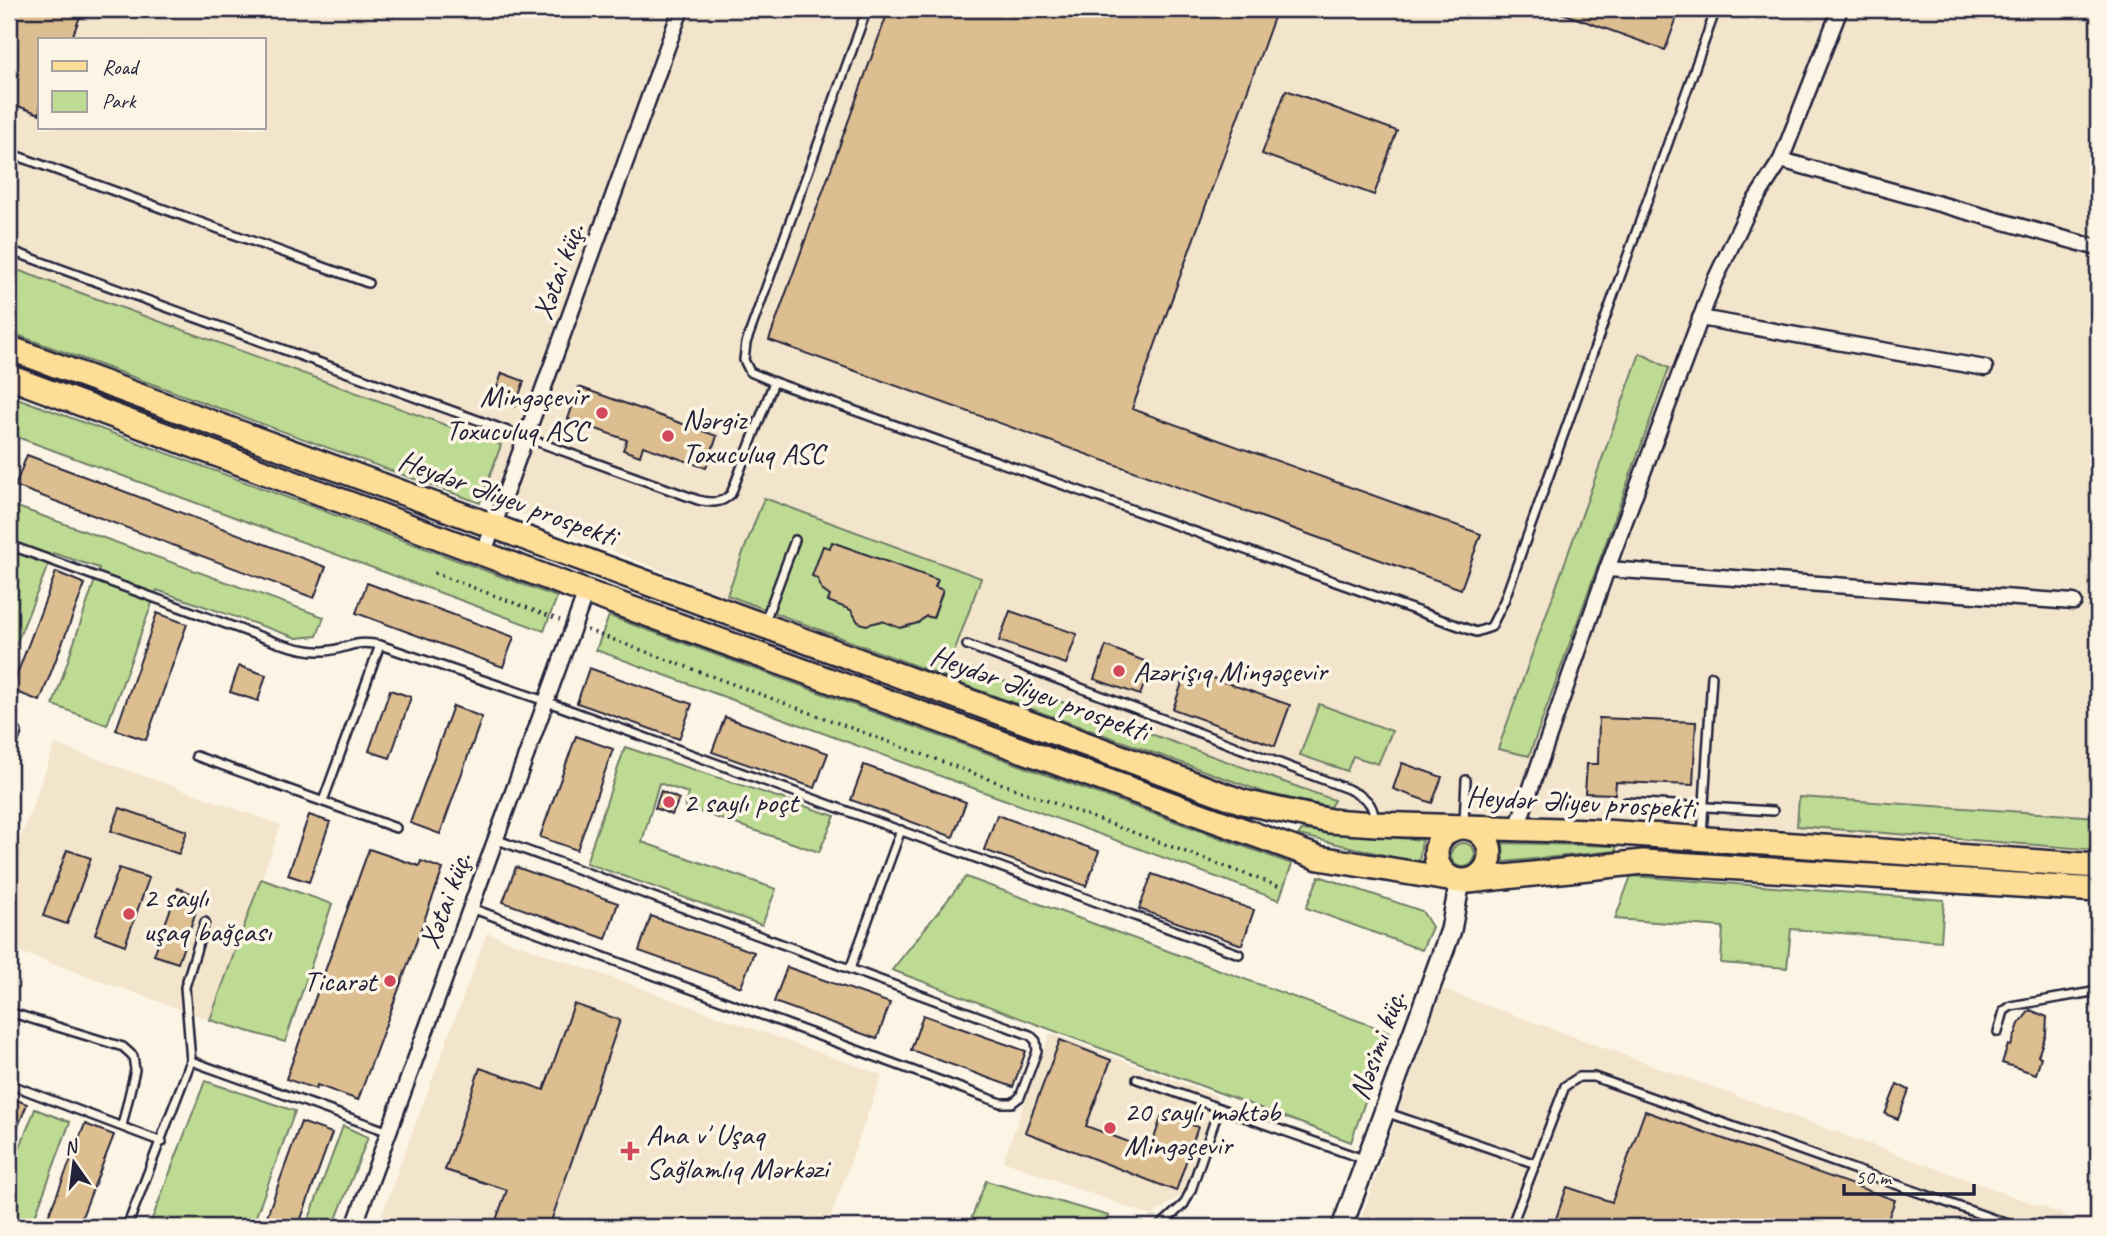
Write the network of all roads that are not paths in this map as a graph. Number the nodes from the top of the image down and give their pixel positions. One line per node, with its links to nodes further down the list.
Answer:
1 (681, 9): 15 (street, Xətai küç.)
2 (867, 9): 14 (lane)
3 (1716, 9): 14 (lane)
4 (1840, 9): 6 (street)
5 (9, 153): 9 (lane)
6 (1781, 160): 7 (street); 10 (street)
7 (2098, 248)
8 (9, 250): 15 (lane)
9 (368, 284)
10 (1700, 318): 12 (street); 20 (street)
11 (9, 348): 16 (main road, Heydər Əliyev prospekti)
12 (1985, 368)
13 (9, 377): 19 (main road, Heydər Əliyev prospekti)
14 (774, 382): 15 (lane)
15 (525, 438): 16 (street, Xətai küç.)
16 (494, 526): 19 (street, Xətai küç.); 23 (main road, Heydər Əliyev prospekti)
17 (795, 540): 23 (lane)
18 (9, 545): 24 (lane)
19 (484, 552): 21 (main road, Heydər Əliyev prospekti)
20 (1607, 569): 22 (street); 39 (street)
21 (586, 592): 27 (street, Xətai küç.); 44 (main road, Heydər Əliyev prospekti)
22 (2074, 601)
23 (764, 625): 36 (main road, Heydər Əliyev prospekti)
24 (380, 645): 27 (lane); 32 (lane)
25 (967, 645): 36 (lane)
26 (1712, 676): 34 (lane)
27 (545, 701): 40 (lane); 41 (street, Xətai küç.)
28 (17, 732): 29 (lane)
29 (9, 754)
30 (196, 756): 32 (lane)
31 (1466, 780): 37 (lane)
32 (323, 801): 38 (lane)
33 (1626, 803): 34 (lane)
34 (1704, 807): 35 (lane); 42 (lane)
35 (1773, 811)
36 (1376, 824): 37 (main road, Heydər Əliyev prospekti)
37 (1464, 827): 39 (main road, Heydər Əliyev prospekti); 44 (main road); 44 (main road)
38 (396, 828)
39 (1517, 828): 42 (main road, Heydər Əliyev prospekti)
40 (901, 830): 48 (lane); 49 (lane)
41 (495, 839): 46 (street, Xətai küç.); 49 (lane)
42 (1702, 839): 43 (main road, Heydər Əliyev prospekti)
43 (2098, 866)
44 (1465, 881): 45 (main road, Heydər Əliyev prospekti); 57 (street, Nəsimi küç.)
45 (2098, 890)
46 (470, 908): 49 (lane); 59 (street, Xətai küç.)
47 (205, 922): 53 (lane)
48 (1239, 954)
49 (850, 969)
50 (2098, 991): 52 (lane)
51 (9, 1012): 58 (lane)
52 (1998, 1032)
53 (191, 1061): 59 (lane); 60 (lane)
54 (1137, 1079): 56 (lane)
55 (9, 1084): 58 (lane)
56 (1219, 1108): 61 (lane); 65 (lane)
57 (1384, 1111): 61 (street, Nəsimi küç.); 62 (lane)
58 (122, 1126): 60 (lane)
59 (389, 1132): 64 (street, Xətai küç.)
60 (162, 1142): 63 (lane)
61 (1366, 1160): 66 (street, Nəsimi küç.)
62 (1536, 1164): 67 (lane); 68 (lane)
63 (127, 1227)
64 (354, 1227)
65 (1159, 1227)
66 (1342, 1227)
67 (1511, 1227)
68 (2016, 1227)

